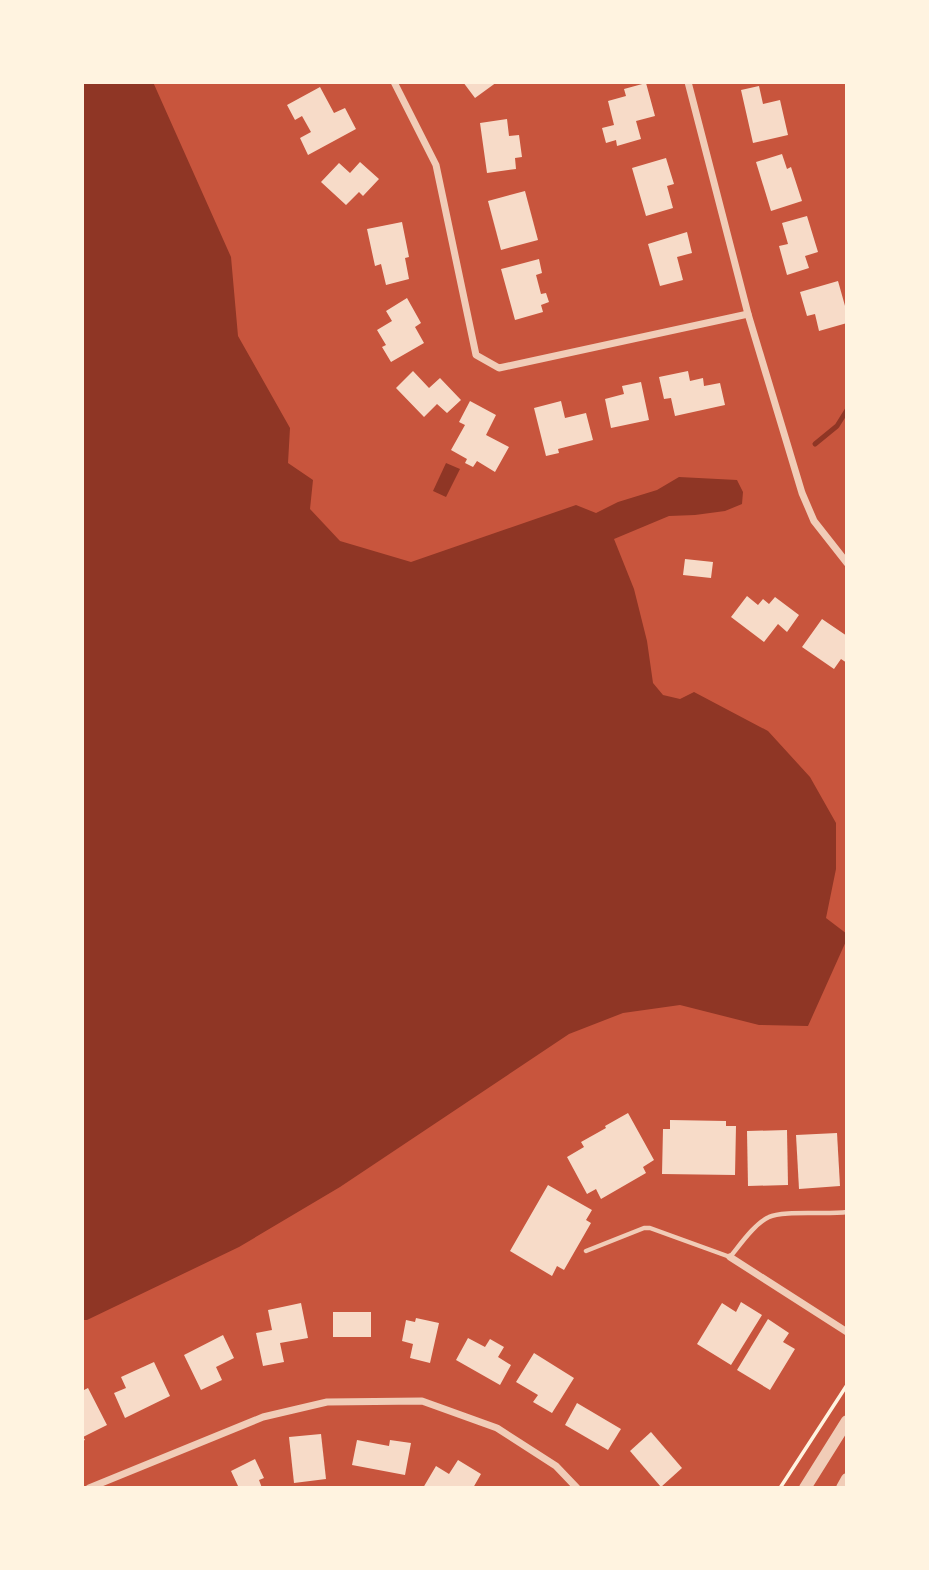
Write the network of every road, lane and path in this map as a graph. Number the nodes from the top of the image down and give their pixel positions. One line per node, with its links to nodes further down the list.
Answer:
1 (394, 82): 3 (street)
2 (688, 82): 3 (street)
3 (748, 314): 4 (street)
4 (847, 563)
5 (847, 1213): 7 (lane)
6 (586, 1251): 7 (lane)
7 (730, 1257): 8 (street)
8 (847, 1332)
9 (847, 1385): 14 (path)
10 (847, 1421): 15 (street)
11 (847, 1479): 16 (street)
12 (89, 1488): 13 (street)
13 (577, 1488)
14 (780, 1488)
15 (804, 1488)
16 (842, 1488)

